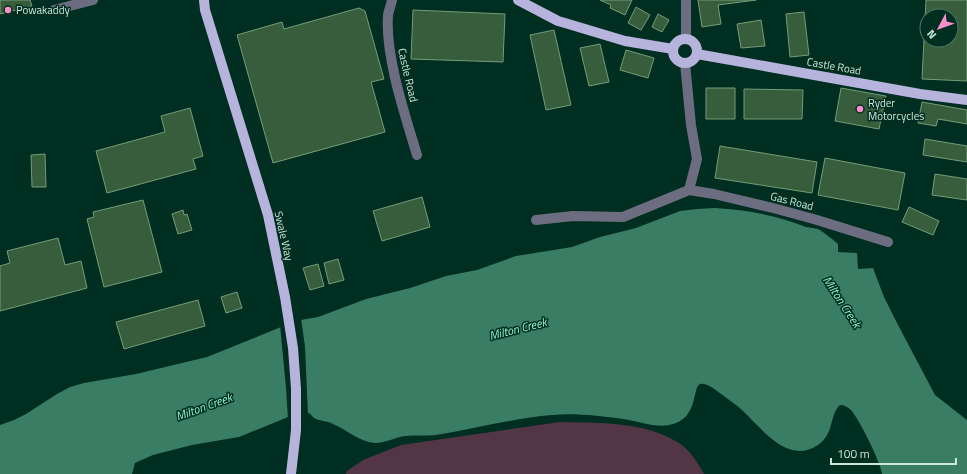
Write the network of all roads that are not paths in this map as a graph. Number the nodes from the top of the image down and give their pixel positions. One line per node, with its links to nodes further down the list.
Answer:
1 (93, 0): 6 (street)
2 (199, 0): 7 (main road, Swale Way)
3 (392, 0): 14 (street, Castle Road)
4 (518, 0): 10 (main road)
5 (686, 0): 9 (street)
6 (65, 3): 8 (street)
7 (205, 5): 18 (main road, Swale Way)
8 (54, 10)
9 (686, 38): 10 (main road); 11 (main road)
10 (673, 49): 12 (main road)
11 (697, 54): 12 (main road); 13 (main road, Castle Road)
12 (685, 63): 15 (street)
13 (967, 100)
14 (417, 155)
15 (689, 190): 16 (street); 17 (street, Gas Road)
16 (536, 220)
17 (888, 242)
18 (291, 474)

